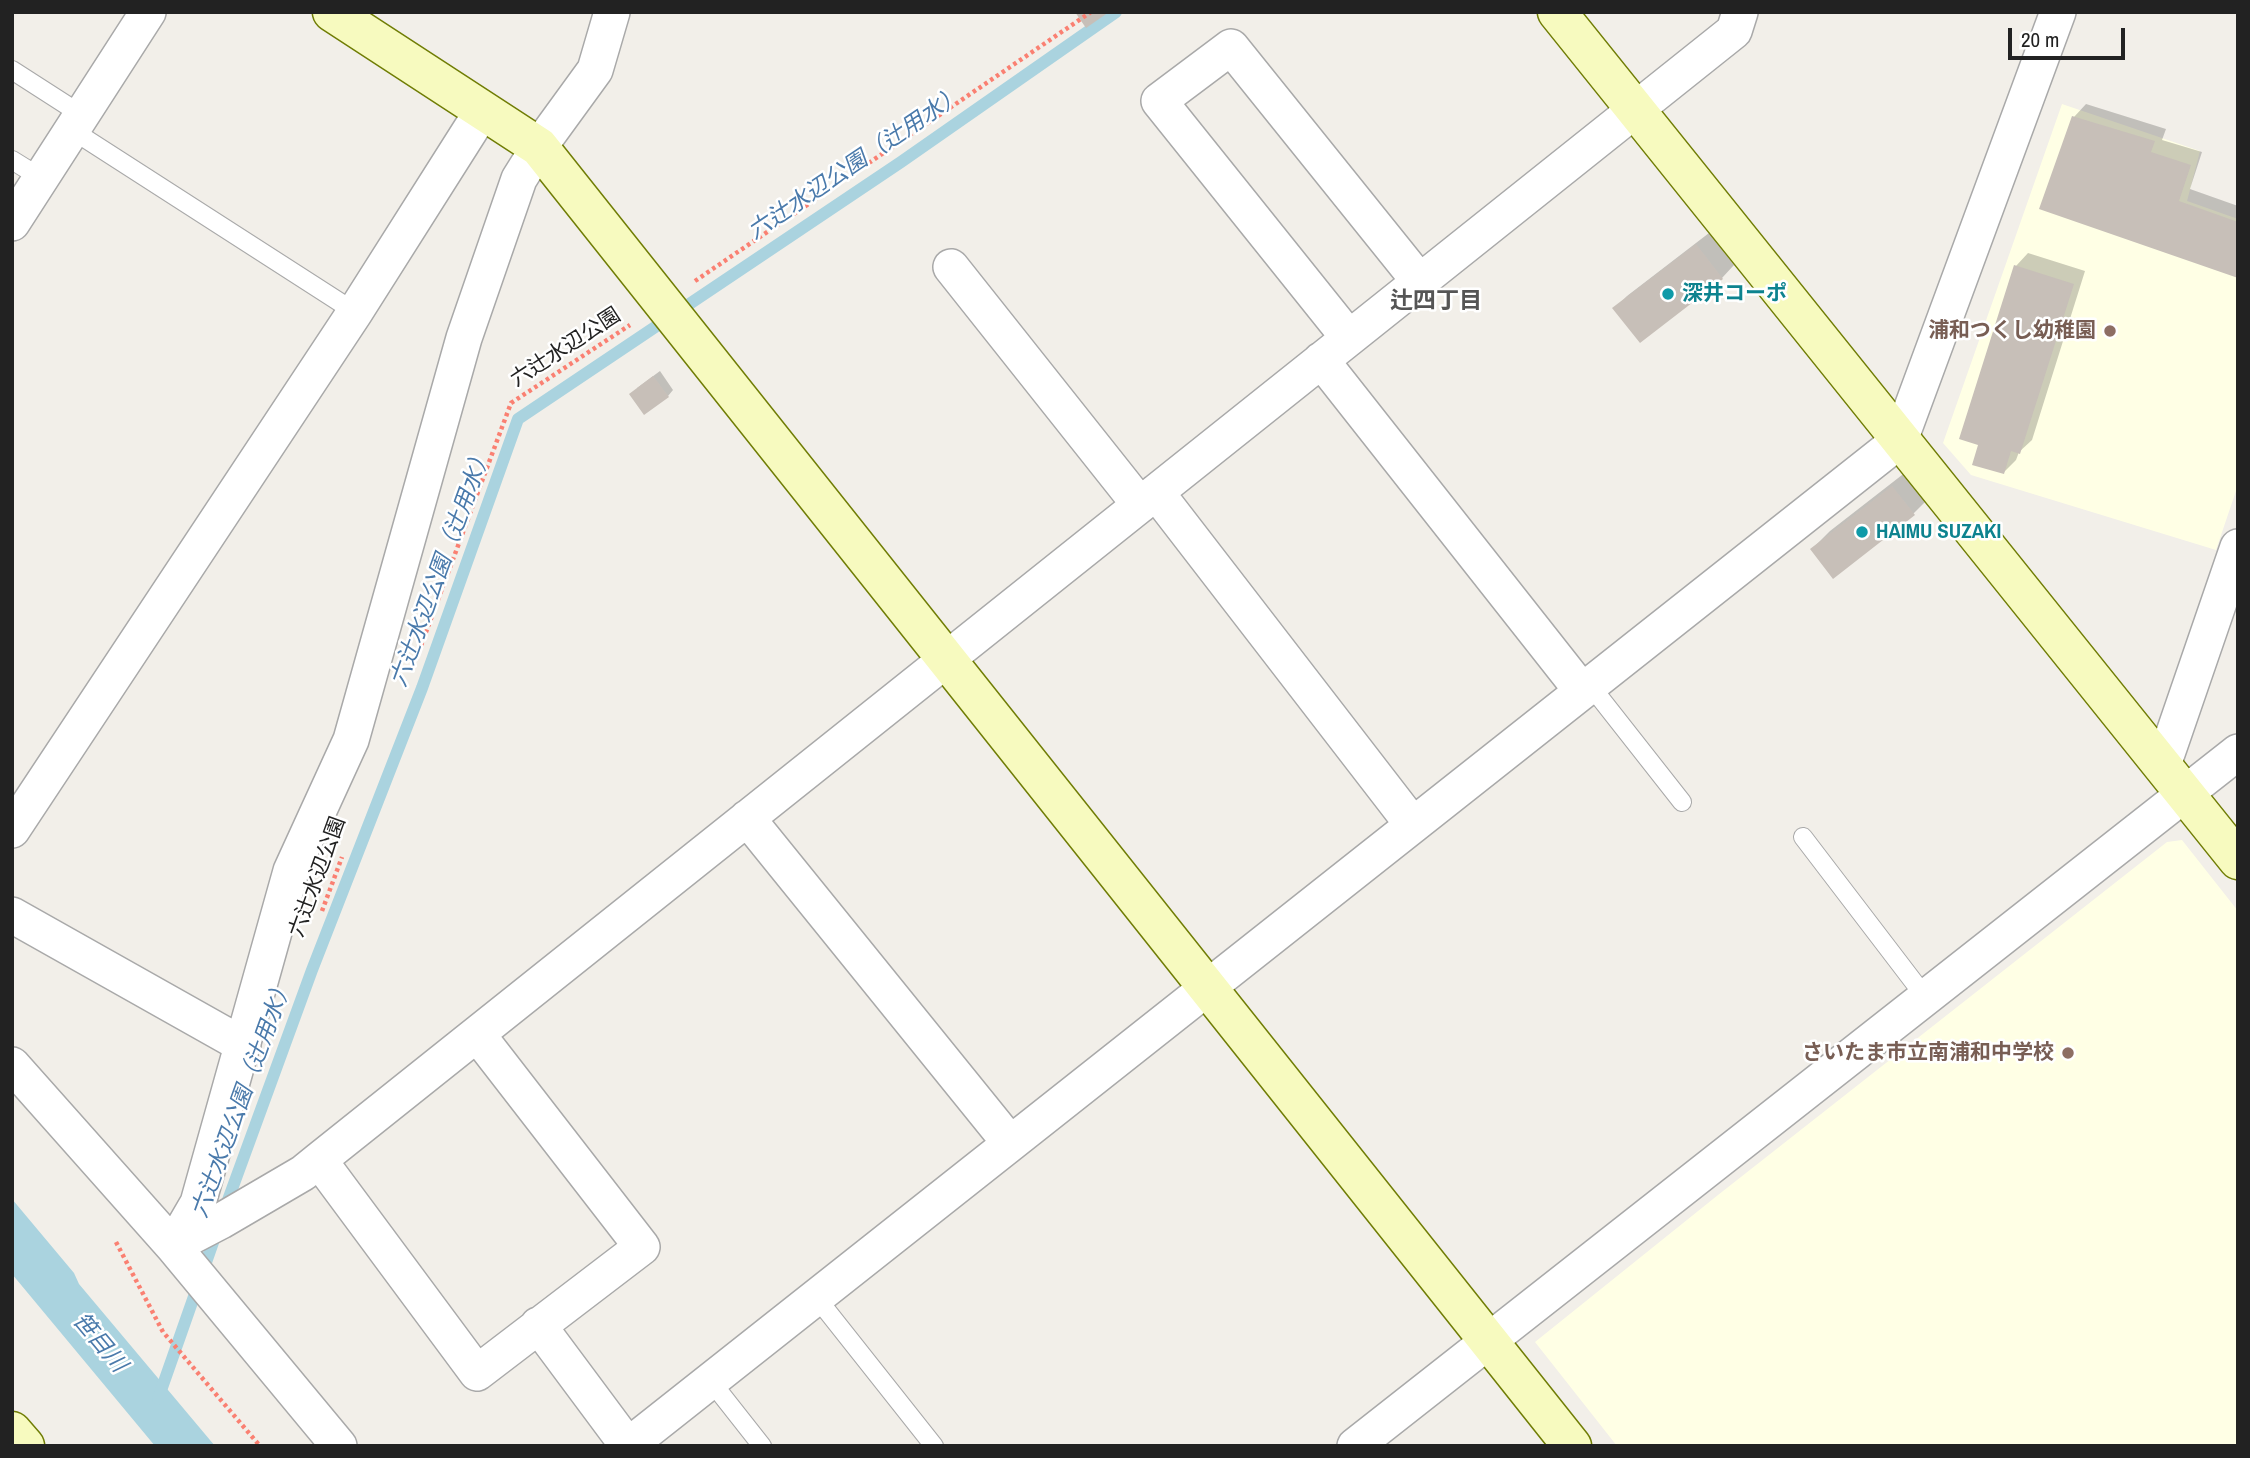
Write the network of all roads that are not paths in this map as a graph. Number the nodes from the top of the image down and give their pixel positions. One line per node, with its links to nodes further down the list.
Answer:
1 (148, 12): 10 (street)
2 (332, 12): 8 (street)
3 (612, 12): 11 (street)
4 (1557, 12): 9 (street)
5 (1740, 12): 9 (street)
6 (2058, 12): 19 (street)
7 (12, 71): 10 (lane)
8 (483, 110): 11 (street); 16 (street)
9 (1634, 110): 15 (street); 19 (street)
10 (77, 123): 12 (street); 16 (lane)
11 (539, 147): 22 (street); 36 (street)
12 (27, 169): 13 (street)
13 (12, 223)
14 (951, 267): 20 (street)
15 (1420, 282): 17 (street); 17 (street)
16 (355, 312): 29 (street)
17 (1349, 338): 18 (street)
18 (1321, 360): 20 (street); 23 (street)
19 (1900, 440): 23 (street); 25 (street)
20 (1148, 498): 22 (street); 28 (street)
21 (2238, 547): 25 (street)
22 (947, 659): 27 (street); 33 (street)
23 (1586, 688): 26 (lane); 28 (street)
24 (2238, 752): 25 (street)
25 (2174, 779): 31 (street); 34 (street)
26 (1682, 802)
27 (747, 818): 35 (street); 38 (street)
28 (1413, 825): 33 (street)
29 (12, 830)
30 (1803, 837): 34 (lane)
31 (2238, 860)
32 (12, 915): 36 (street)
33 (1208, 987): 38 (street); 43 (street)
34 (1926, 998): 43 (street)
35 (477, 1034): 39 (street); 42 (street)
36 (243, 1045): 40 (street)
37 (12, 1065): 40 (street)
38 (1010, 1143): 41 (street)
39 (319, 1160): 40 (street); 42 (street)
40 (173, 1246): 47 (street)
41 (816, 1297): 44 (street); 50 (lane)
42 (538, 1325): 48 (street)
43 (1489, 1340): 51 (street); 52 (street)
44 (710, 1380): 48 (street); 49 (lane)
45 (12, 1431): 46 (street)
46 (25, 1446)
47 (339, 1446)
48 (628, 1446)
49 (762, 1446)
50 (934, 1446)
51 (1355, 1446)
52 (1572, 1446)

